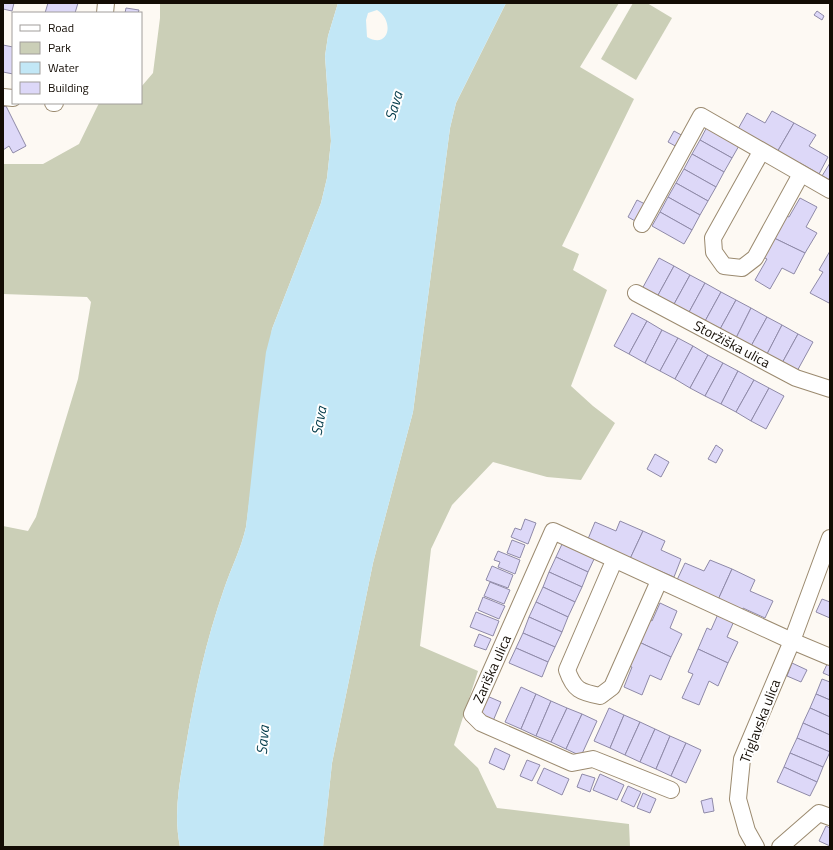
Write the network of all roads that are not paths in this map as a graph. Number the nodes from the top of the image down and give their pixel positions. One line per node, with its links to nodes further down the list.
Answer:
1 (761, 152): 2 (street); 2 (street); 4 (street)
2 (801, 174): 3 (street)
3 (830, 190)
4 (642, 224)
5 (636, 293): 6 (street, Storžiška ulica)
6 (830, 388)
7 (830, 538): 10 (street, Triglavska ulica)
8 (614, 561): 9 (street, Zariška ulica); 9 (street); 12 (street, Zariška ulica)
9 (660, 581): 10 (street, Zariška ulica)
10 (792, 641): 11 (street); 14 (street, Triglavska ulica)
11 (830, 657)
12 (671, 790)
13 (830, 817): 15 (street)
14 (756, 847)
15 (780, 847)

